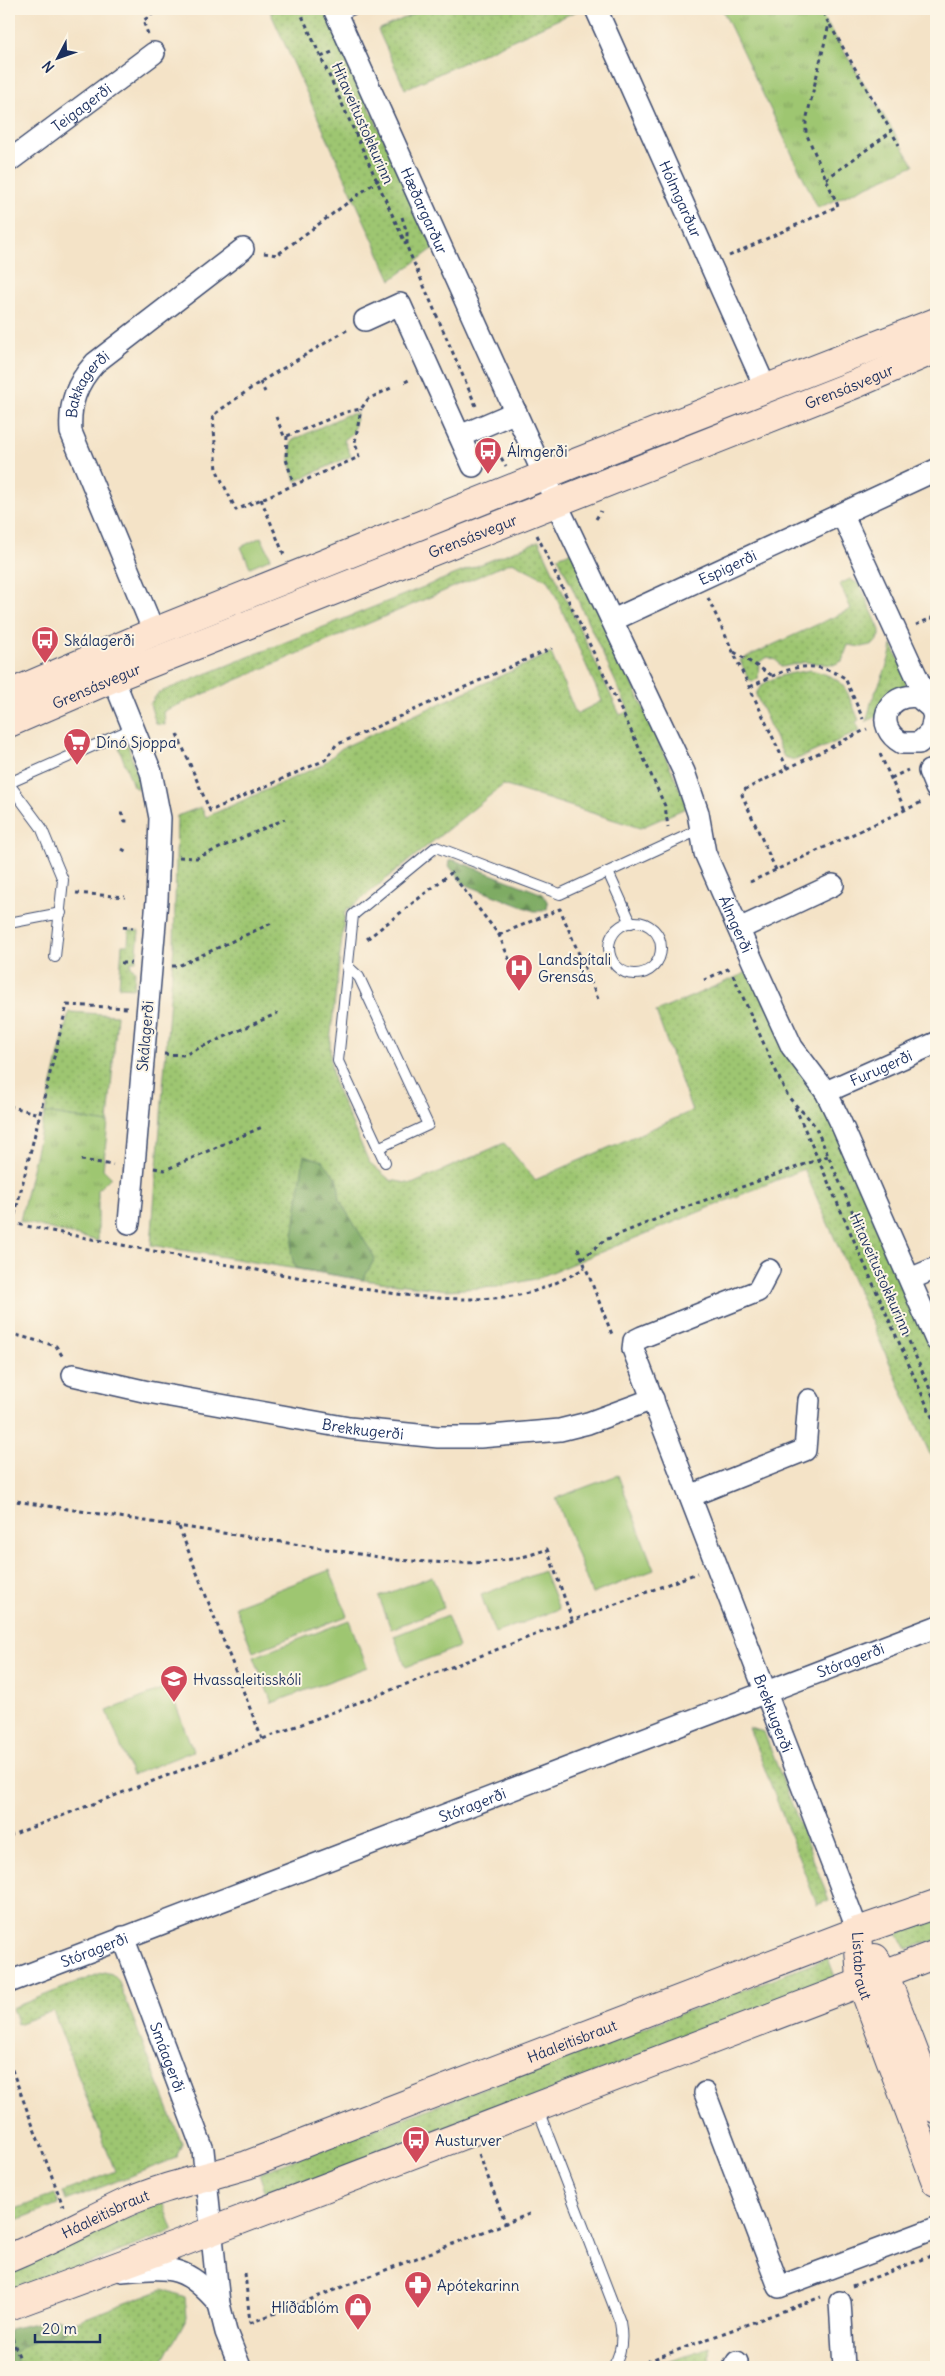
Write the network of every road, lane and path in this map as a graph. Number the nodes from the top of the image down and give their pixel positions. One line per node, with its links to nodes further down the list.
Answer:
1 (159, 9): 7 (path)
2 (299, 9): 13 (path, Hitaveitustokkurinn)
3 (596, 9): 17 (street, Hólmgarður)
4 (821, 9): 6 (path)
5 (342, 11): 27 (street, Hæðargarður)
6 (830, 24): 8 (path); 12 (path)
7 (154, 53): 10 (street, Teigagerði)
8 (891, 132): 9 (path); 12 (path)
9 (899, 145)
10 (9, 161)
11 (385, 175): 13 (path)
12 (826, 179): 17 (path)
13 (377, 180): 15 (path, Hitaveitustokkurinn); 16 (path)
14 (400, 210): 15 (path)
15 (407, 247): 26 (path, Hitaveitustokkurinn)
16 (244, 249): 46 (street, Bakkagerði)
17 (710, 264): 23 (street, Hólmgarður)
18 (365, 320): 21 (path); 30 (street)
19 (936, 322): 23 (main road, Grensásvegur)
20 (936, 349): 38 (main road, Grensásvegur)
21 (260, 382): 24 (path); 37 (path)
22 (391, 388): 25 (path)
23 (766, 388): 35 (main road, Grensásvegur)
24 (265, 392)
25 (362, 409): 29 (path); 36 (path)
26 (477, 409)
27 (516, 412): 30 (street); 35 (street, Hæðargarður)
28 (276, 417): 29 (path)
29 (288, 436): 36 (path)
30 (460, 436): 32 (street)
31 (492, 441): 34 (path)
32 (473, 466)
33 (936, 470): 39 (street, Espigerði)
34 (510, 473)
35 (544, 475): 38 (street, Hæðargarður); 46 (main road, Grensásvegur)
36 (294, 485): 37 (path)
37 (261, 499): 41 (path)
38 (556, 501): 44 (street, Álmgerði); 50 (main road, Grensásvegur)
39 (842, 514): 42 (street, Espigerði); 53 (street)
40 (542, 542): 68 (path)
41 (286, 560)
42 (700, 580): 44 (street, Espigerði); 48 (path)
43 (936, 616): 45 (path)
44 (613, 620): 67 (street, Álmgerði)
45 (916, 625)
46 (154, 632): 52 (main road, Grensásvegur)
47 (552, 648): 57 (path)
48 (734, 652): 49 (path); 51 (path)
49 (773, 676): 51 (path); 56 (path)
50 (113, 678): 54 (main road, Grensásvegur); 55 (street, Skálagerði)
51 (750, 687): 60 (path)
52 (9, 694)
53 (931, 708)
54 (9, 724)
55 (134, 728): 61 (lane); 95 (street, Skálagerði)
56 (868, 729): 58 (path); 60 (path)
57 (177, 734)
58 (872, 737)
59 (876, 745): 63 (path)
60 (787, 768): 72 (path)
61 (9, 784): 76 (lane)
62 (931, 786): 63 (path)
63 (905, 810): 72 (path)
64 (120, 814): 66 (path)
65 (286, 819): 71 (path)
66 (128, 821)
67 (701, 829): 73 (lane); 82 (street, Álmgerði)
68 (669, 830)
69 (122, 849): 70 (path)
70 (127, 852)
71 (183, 857)
72 (776, 870): 74 (path)
73 (608, 872): 81 (lane); 87 (lane)
74 (750, 882)
75 (833, 885): 82 (street)
76 (63, 892): 77 (path); 78 (lane)
77 (125, 897)
78 (60, 913): 80 (lane); 85 (lane)
79 (274, 922): 86 (path)
80 (9, 923)
81 (631, 923): 81 (lane)
82 (739, 930): 96 (street, Álmgerði)
83 (499, 935): 84 (path); 89 (path); 91 (path)
84 (365, 948)
85 (55, 957)
86 (167, 966)
87 (347, 966): 102 (lane); 102 (lane)
88 (730, 968): 90 (path)
89 (518, 980)
90 (704, 980)
91 (598, 999)
92 (115, 1008): 99 (path)
93 (278, 1013): 95 (path)
94 (936, 1043): 96 (street, Furugerði)
95 (144, 1052): 108 (street, Skálagerði)
96 (826, 1092): 117 (street, Álmgerði)
97 (9, 1106): 99 (path)
98 (795, 1106): 105 (path, Hitaveitustokkurinn)
99 (39, 1114): 109 (path)
100 (262, 1128): 108 (path)
101 (816, 1128): 103 (path)
102 (378, 1148): 106 (lane)
103 (828, 1156): 105 (path); 124 (path)
104 (81, 1160): 107 (path)
105 (819, 1160): 113 (path); 125 (path, Hitaveitustokkurinn)
106 (384, 1162)
107 (109, 1165)
108 (134, 1166): 110 (street, Skálagerði)
109 (12, 1223): 111 (path); 114 (path)
110 (129, 1223)
111 (9, 1238)
112 (578, 1248): 113 (path)
113 (582, 1259): 114 (path)
114 (585, 1268): 120 (path)
115 (936, 1268): 117 (street)
116 (769, 1270): 120 (street)
117 (910, 1279): 119 (street, Álmgerði)
118 (9, 1333): 121 (path)
119 (936, 1340)
120 (634, 1341): 122 (street, Brekkugerði)
121 (73, 1375): 122 (street, Brekkugerði)
122 (652, 1399): 126 (street, Brekkugerði)
123 (809, 1400): 126 (street)
124 (936, 1403)
125 (936, 1426)
126 (690, 1496): 129 (street, Brekkugerði)
127 (9, 1500): 128 (path)
128 (180, 1526): 130 (path); 133 (path)
129 (717, 1565): 130 (path); 132 (street, Brekkugerði)
130 (572, 1619): 133 (path)
131 (936, 1627): 132 (street, Stóragerði)
132 (765, 1692): 136 (street, Brekkugerði); 137 (street, Stóragerði)
133 (262, 1739): 134 (path)
134 (9, 1836)
135 (936, 1904): 136 (main road, Háaleitisbraut)
136 (858, 1931): 139 (main road, Listabraut); 146 (main road, Háaleitisbraut)
137 (123, 1937): 140 (street, Stóragerði); 146 (street, Smáagerði)
138 (936, 1954): 139 (main road)
139 (873, 1977): 143 (main road); 144 (main road, Listabraut); 147 (main road, Listabraut)
140 (9, 1982)
141 (9, 2062): 148 (path)
142 (705, 2094): 151 (street)
143 (537, 2106): 152 (main road); 165 (lane)
144 (936, 2108)
145 (476, 2147): 150 (path)
146 (206, 2177): 152 (street); 154 (main road, Háaleitisbraut)
147 (936, 2182)
148 (63, 2206)
149 (532, 2213): 150 (path)
150 (506, 2224): 160 (path)
151 (936, 2228)
152 (212, 2231): 155 (main road); 158 (street)
153 (936, 2254): 157 (path)
154 (9, 2258)
155 (99, 2273): 158 (street); 159 (main road)
156 (245, 2274): 160 (path)
157 (836, 2295): 166 (path); 167 (street)
158 (219, 2304): 164 (street)
159 (9, 2306)
160 (250, 2323): 161 (path)
161 (243, 2326)
162 (9, 2330): 163 (path)
163 (23, 2367)
164 (240, 2367)
165 (612, 2367)
166 (632, 2367)
167 (844, 2367)

